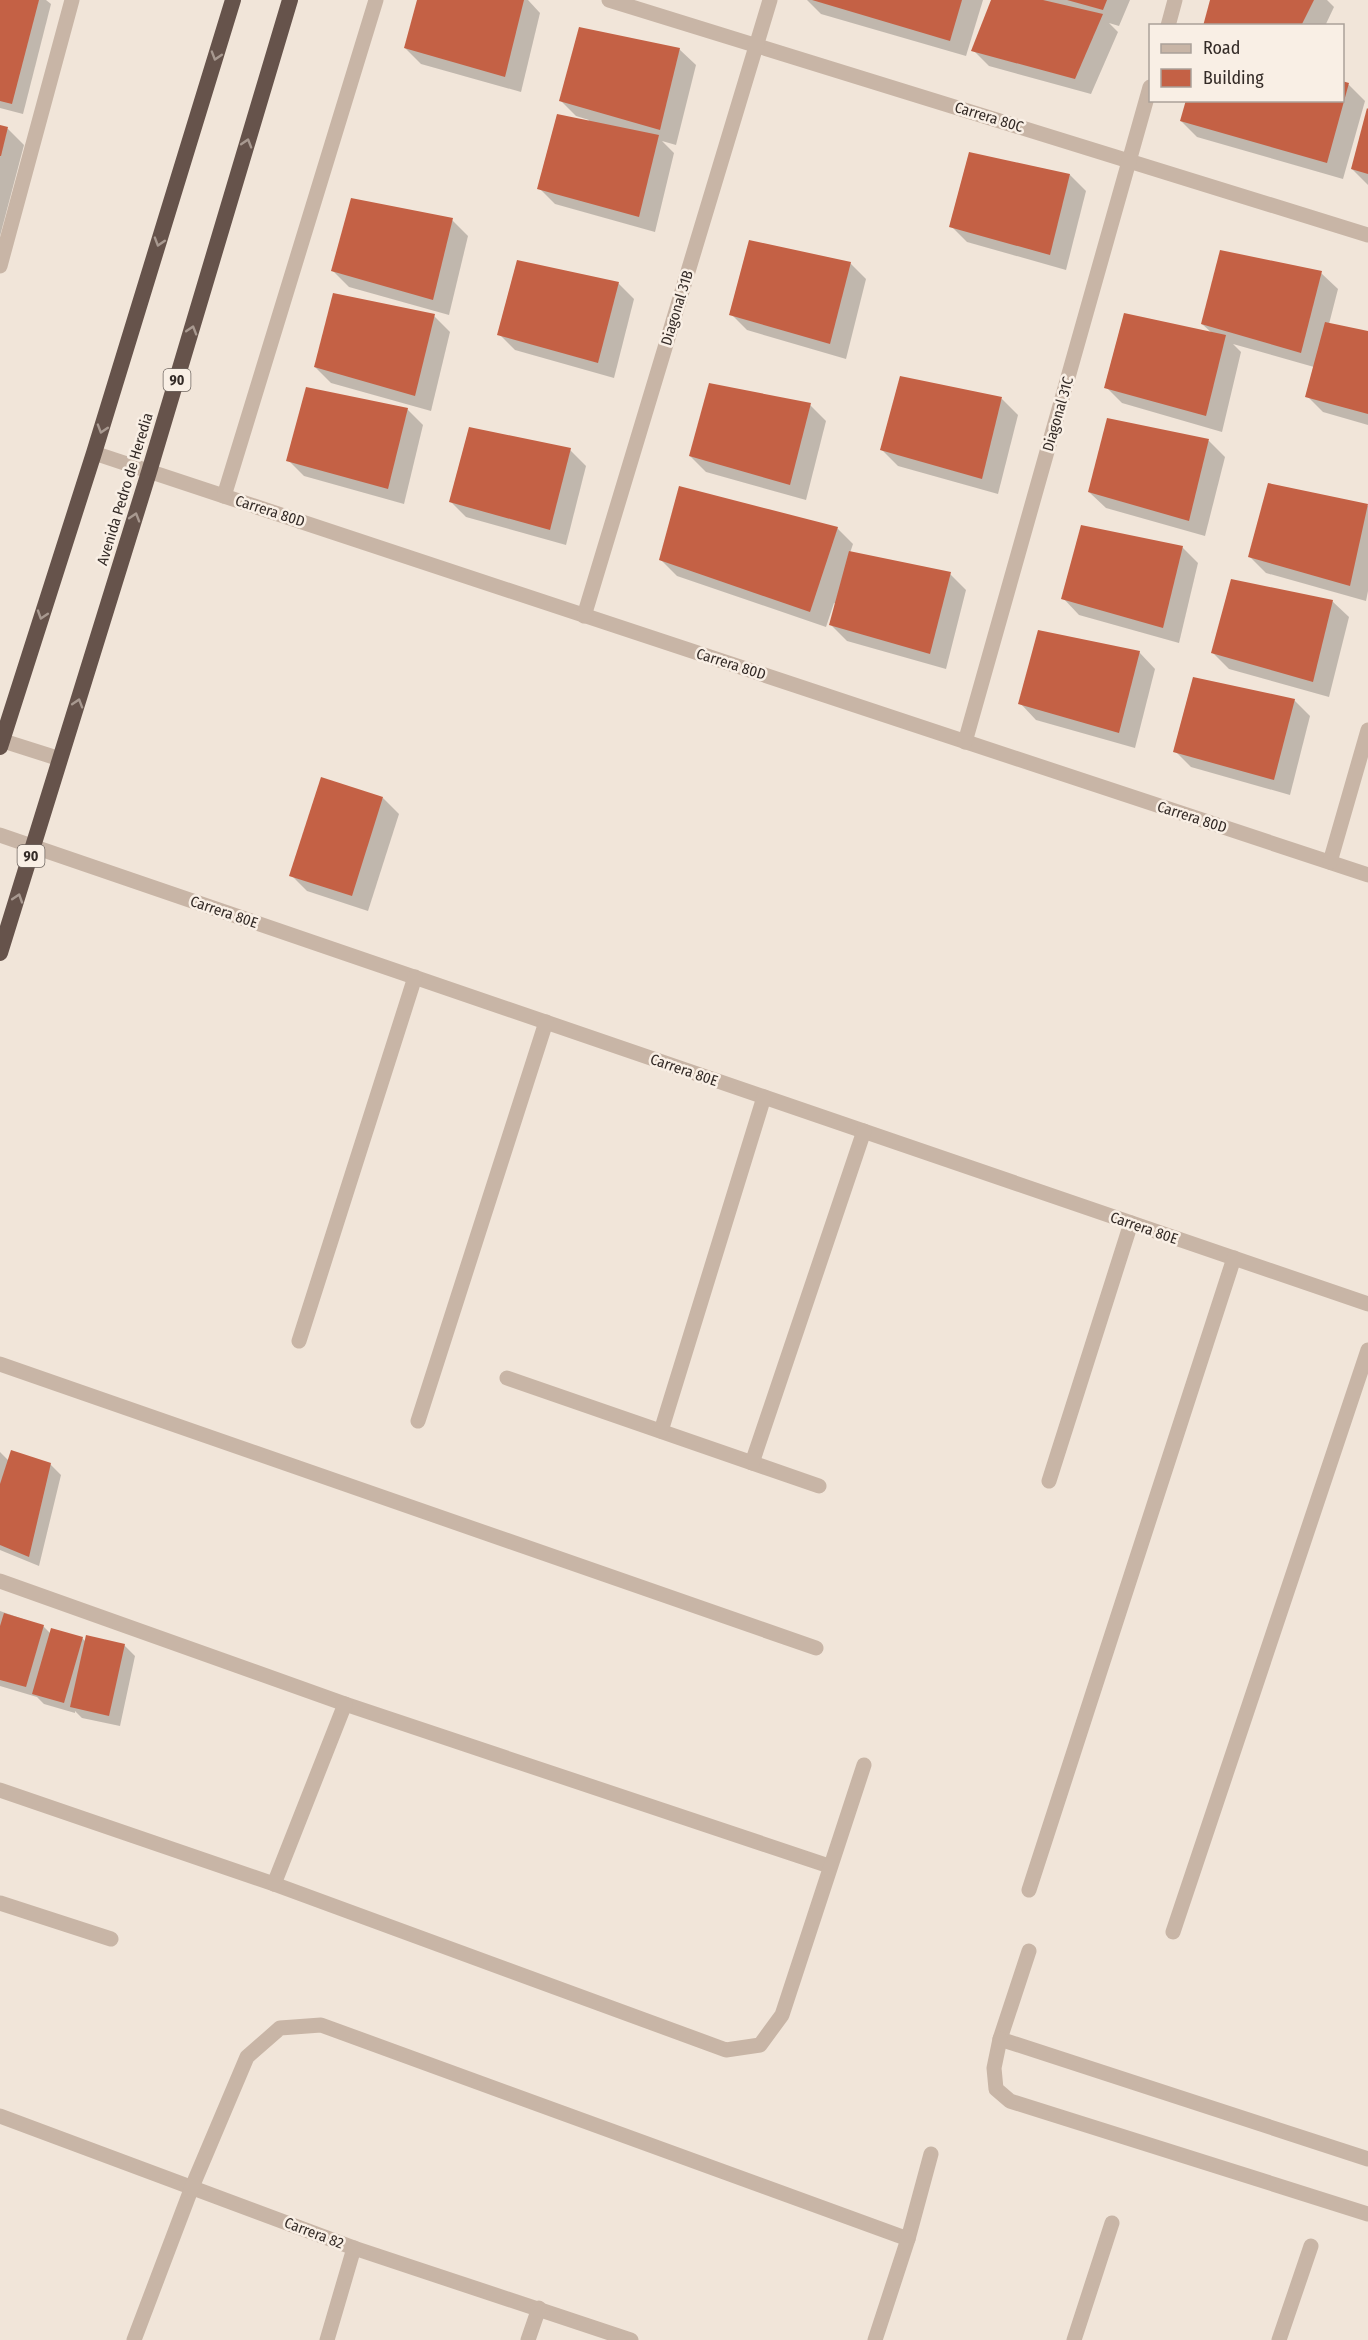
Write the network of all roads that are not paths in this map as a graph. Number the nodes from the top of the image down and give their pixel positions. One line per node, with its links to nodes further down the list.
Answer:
1 (72, 0): 13 (street)
2 (233, 0): 14 (highway, one-way to 14)
3 (290, 0): 15 (highway, Avenida Pedro de Heredia / 90, one-way to 3)
4 (376, 0): 16 (street)
5 (609, 0): 9 (street, Carrera 80C)
6 (770, 0): 9 (street, Diagonal 31B)
7 (1175, 0): 8 (street)
8 (1169, 24)
9 (756, 45): 11 (street, Carrera 80C); 17 (street, Diagonal 31B)
10 (1149, 91): 11 (street, Diagonal 31C)
11 (1130, 161): 12 (street, Carrera 80C); 20 (street, Diagonal 31C)
12 (1368, 234)
13 (0, 266)
14 (94, 453): 15 (street, Carrera 80D); 19 (highway, one-way to 19)
15 (149, 472): 16 (street, Carrera 80D); 21 (highway, Avenida Pedro de Heredia / 90, one-way to 15)
16 (224, 496): 17 (street, Carrera 80D)
17 (584, 616): 20 (street, Carrera 80D)
18 (1368, 730): 24 (street)
19 (1, 742): 21 (street)
20 (965, 742): 24 (street, Carrera 80D)
21 (60, 759): 23 (highway, Avenida Pedro de Heredia / 90)
22 (0, 835): 23 (street, Carrera 80E)
23 (34, 847): 26 (highway, Avenida Pedro de Heredia / 90, one-way to 23); 27 (street, Carrera 80E)
24 (1330, 862): 25 (street, Carrera 80D)
25 (1368, 875)
26 (0, 953)
27 (415, 977): 28 (street, Carrera 80E); 34 (street)
28 (546, 1022): 29 (street, Carrera 80E); 38 (street)
29 (764, 1097): 30 (street, Carrera 80E); 39 (street)
30 (864, 1131): 31 (street, Carrera 80E); 40 (street)
31 (1131, 1224): 32 (street, Carrera 80E); 41 (street)
32 (1234, 1258): 33 (street, Carrera 80E); 50 (street)
33 (1368, 1304)
34 (299, 1341)
35 (1368, 1350): 52 (street)
36 (0, 1364): 44 (street)
37 (507, 1378): 39 (street)
38 (418, 1421)
39 (661, 1431): 40 (street)
40 (752, 1463): 42 (street)
41 (1049, 1481)
42 (819, 1486)
43 (0, 1581): 45 (street)
44 (816, 1648)
45 (345, 1704): 48 (street); 49 (street)
46 (864, 1765): 48 (street)
47 (0, 1790): 49 (street)
48 (829, 1866): 49 (street)
49 (274, 1884)
50 (1029, 1890)
51 (0, 1902): 53 (street)
52 (1173, 1932)
53 (111, 1939)
54 (1029, 1951): 55 (street)
55 (1000, 2039): 58 (street); 60 (street)
56 (0, 2116): 59 (street, Carrera 82)
57 (931, 2154): 62 (street)
58 (1368, 2159)
59 (192, 2187): 62 (street); 64 (street, Carrera 82); 66 (street)
60 (1368, 2214)
61 (1112, 2223): 71 (street)
62 (908, 2240): 70 (street)
63 (1311, 2246): 72 (street)
64 (354, 2248): 65 (street, Carrera 82); 67 (street)
65 (539, 2308): 68 (street); 69 (street, Carrera 82)
66 (134, 2340)
67 (327, 2340)
68 (528, 2340)
69 (632, 2340)
70 (875, 2340)
71 (1074, 2340)
72 (1279, 2340)

